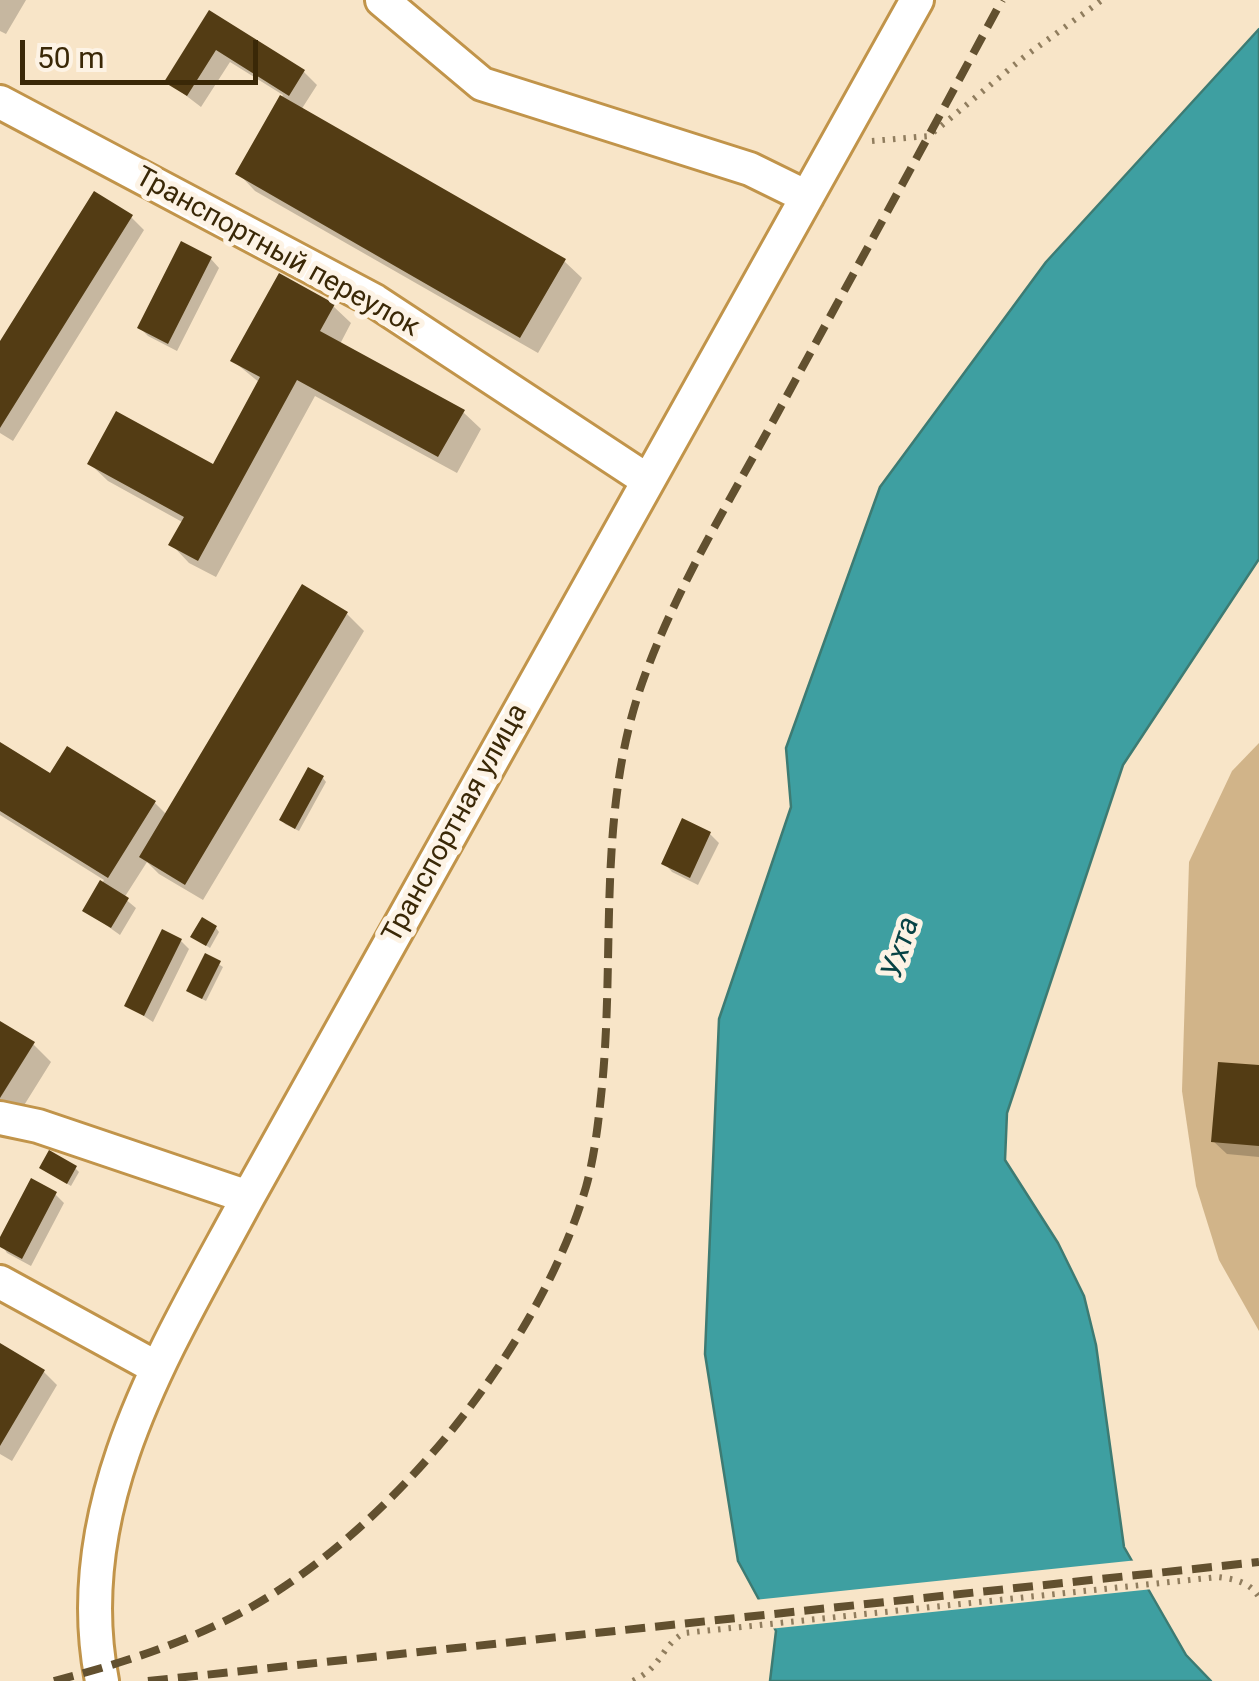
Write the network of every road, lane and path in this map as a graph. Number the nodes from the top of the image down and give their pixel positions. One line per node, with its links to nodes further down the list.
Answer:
1 (382, 0): 6 (street)
2 (917, 0): 5 (street, Транспортная улица)
3 (1102, 0): 5 (path)
4 (0, 102): 7 (street, Транспортный переулок)
5 (836, 144): 6 (street, Транспортная улица)
6 (807, 197): 7 (street, Транспортная улица)
7 (648, 480): 9 (street, Транспортная улица)
8 (0, 1118): 9 (street)
9 (248, 1197): 11 (street, Транспортная улица)
10 (0, 1282): 11 (street)
11 (157, 1368): 13 (street, Транспортная улица)
12 (1259, 1597): 14 (path)
13 (102, 1681)
14 (633, 1681)

